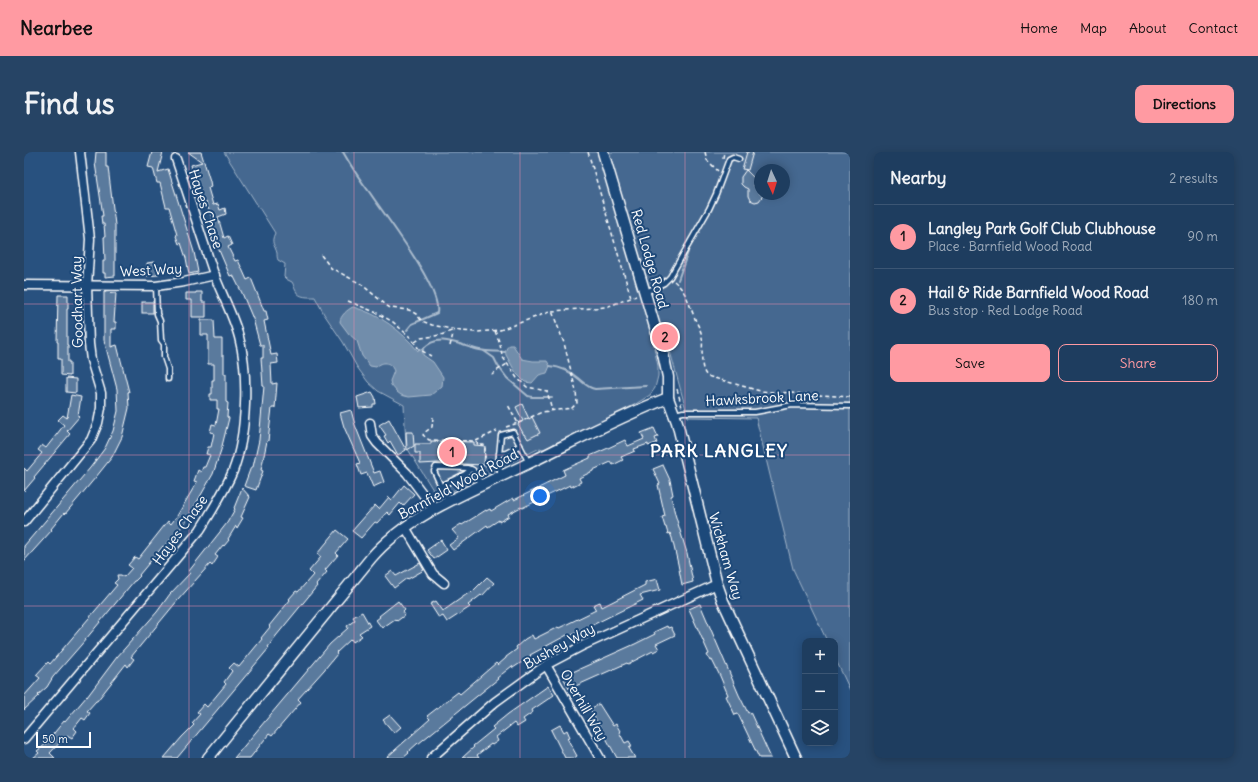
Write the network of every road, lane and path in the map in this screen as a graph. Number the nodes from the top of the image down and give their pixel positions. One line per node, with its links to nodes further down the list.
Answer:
1 (80, 152): 12 (street, Goodhart Way)
2 (588, 152): 15 (path)
3 (603, 152): 14 (street, Red Lodge Road)
4 (705, 152): 7 (path)
5 (176, 159): 9 (street, Hayes Chase)
6 (739, 159): 10 (lane)
7 (719, 171)
8 (321, 255): 18 (path)
9 (215, 276): 13 (street, West Way); 54 (street, Hayes Chase)
10 (670, 277): 14 (lane); 27 (path)
11 (24, 285): 12 (street, West Way)
12 (87, 286): 13 (street, West Way); 49 (street, Goodhart Way)
13 (156, 286): 25 (lane)
14 (645, 292): 15 (path); 26 (street, Red Lodge Road)
15 (631, 298): 17 (path)
16 (348, 301): 20 (path)
17 (552, 311): 19 (path); 30 (path)
18 (454, 330): 19 (path); 20 (path); 21 (path)
19 (495, 331): 23 (path)
20 (415, 342): 22 (path)
21 (450, 345)
22 (431, 356)
23 (506, 364): 24 (path); 30 (path)
24 (492, 375)
25 (168, 378)
26 (668, 398): 31 (street, Wickham Way); 40 (street, Barnfield Wood Road)
27 (850, 398)
28 (508, 405): 34 (path)
29 (850, 406): 31 (lane, Hawksbrook Lane)
30 (552, 410): 34 (path)
31 (675, 414): 52 (street, Wickham Way)
32 (433, 417): 37 (path)
33 (370, 423): 48 (street)
34 (518, 423): 35 (path)
35 (505, 428)
36 (500, 430): 37 (path)
37 (476, 441): 41 (path)
38 (520, 445): 39 (lane); 39 (lane); 40 (lane)
39 (499, 454): 42 (lane)
40 (529, 463): 44 (street, Barnfield Wood Road)
41 (486, 465): 42 (path); 43 (path)
42 (498, 465): 44 (lane)
43 (472, 470): 45 (lane); 46 (lane); 46 (lane)
44 (502, 476): 45 (street, Barnfield Wood Road)
45 (482, 485): 47 (street, Barnfield Wood Road)
46 (441, 486): 47 (lane)
47 (448, 502): 48 (street, Barnfield Wood Road)
48 (434, 509): 50 (street, Barnfield Wood Road)
49 (24, 522)
50 (405, 527): 51 (street); 55 (street, Barnfield Wood Road)
51 (444, 583)
52 (717, 584): 53 (street, Bushey Way); 58 (street, Wickham Way)
53 (546, 665): 56 (street, Bushey Way); 57 (street, Overhill Way)
54 (24, 739)
55 (208, 758)
56 (431, 758)
57 (600, 758)
58 (796, 758)

